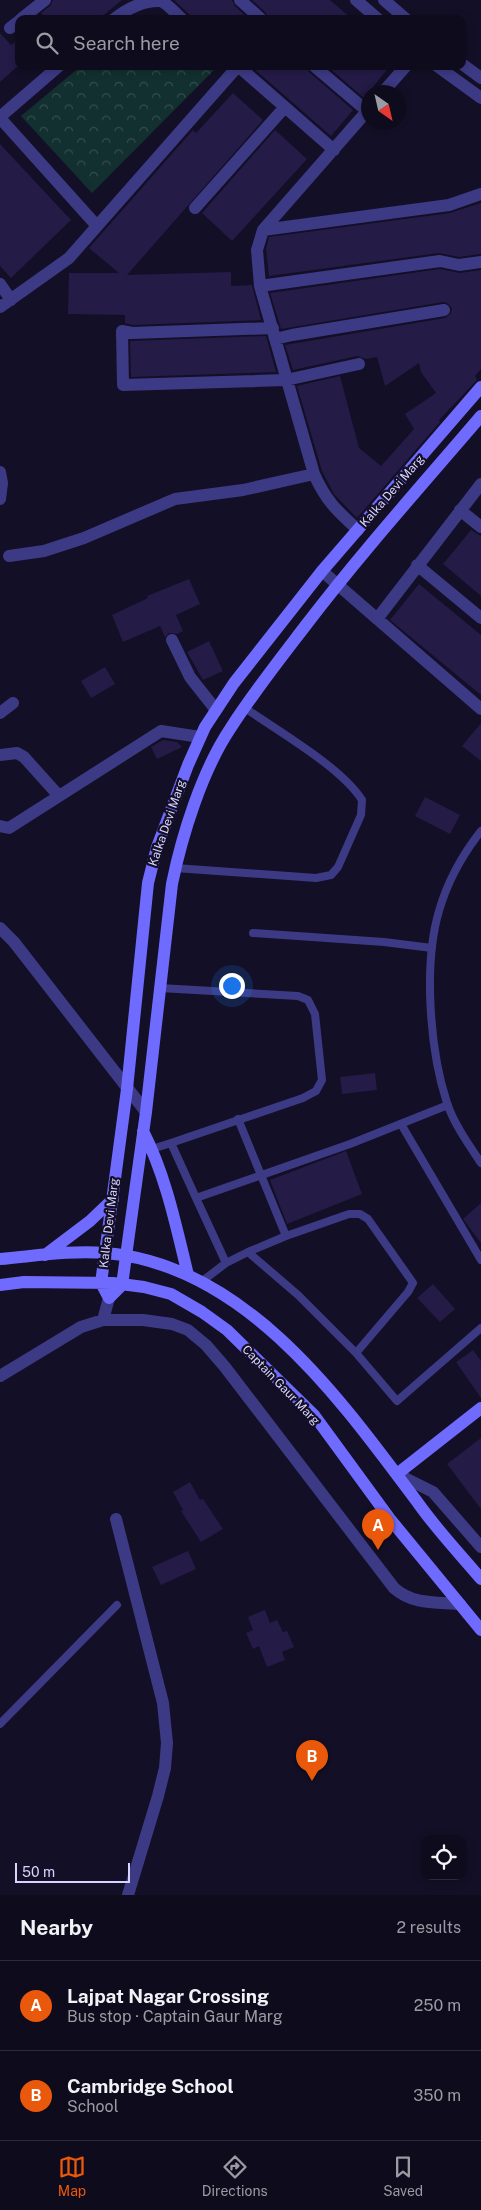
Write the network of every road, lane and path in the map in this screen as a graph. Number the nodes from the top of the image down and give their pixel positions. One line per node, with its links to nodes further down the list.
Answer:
1 (45, 0): 5 (street)
2 (240, 0): 8 (street)
3 (356, 0): 9 (street)
4 (384, 0): 10 (street)
5 (26, 15)
6 (119, 15): 7 (street)
7 (177, 15)
8 (257, 15)
9 (373, 15)
10 (401, 15)
11 (466, 67): 18 (street)
12 (54, 70): 23 (street)
13 (234, 70): 28 (street)
14 (243, 70): 22 (street)
15 (319, 70): 21 (street)
16 (402, 70): 19 (street)
17 (442, 70): 20 (street)
18 (481, 78)
19 (389, 85)
20 (481, 98)
21 (361, 105)
22 (285, 107): 25 (street); 27 (street)
23 (0, 118): 28 (street)
24 (361, 119): 25 (street)
25 (334, 150): 29 (street)
26 (481, 194): 29 (street)
27 (195, 208)
28 (97, 226): 33 (street)
29 (262, 230): 32 (street)
30 (481, 262): 32 (street)
31 (0, 284): 33 (street)
32 (260, 286): 36 (street)
33 (11, 300): 34 (street)
34 (0, 307)
35 (444, 310): 36 (street)
36 (274, 333): 38 (street); 38 (street)
37 (359, 364): 38 (street)
38 (286, 380): 42 (street)
39 (481, 387): 47 (street, Kalka Devi Marg)
40 (481, 416): 51 (street, Kalka Devi Marg)
41 (0, 472): 44 (street)
42 (314, 474): 47 (street); 48 (street)
43 (481, 484): 45 (street)
44 (0, 499)
45 (460, 510): 46 (street); 49 (street)
46 (481, 527)
47 (358, 530): 50 (street, Kalka Devi Marg)
48 (9, 556)
49 (417, 565): 52 (street); 53 (street)
50 (322, 571): 51 (street); 58 (street, Kalka Devi Marg)
51 (338, 584): 53 (street); 56 (street, Kalka Devi Marg)
52 (481, 618)
53 (377, 619): 57 (street)
54 (172, 640): 58 (street)
55 (13, 702): 59 (street)
56 (245, 708): 65 (street, Kalka Devi Marg); 65 (lane)
57 (481, 709)
58 (216, 710): 60 (street, Kalka Devi Marg)
59 (0, 713)
60 (200, 737): 62 (street); 70 (street, Kalka Devi Marg)
61 (0, 755): 62 (street)
62 (59, 796): 63 (street)
63 (0, 826)
64 (481, 830): 68 (lane)
65 (175, 868): 69 (street, Kalka Devi Marg)
66 (0, 928): 70 (street)
67 (252, 933): 68 (lane)
68 (432, 948): 71 (lane)
69 (160, 988): 72 (street, Kalka Devi Marg); 73 (lane)
70 (126, 1088): 72 (street); 81 (street, Kalka Devi Marg)
71 (448, 1105): 74 (lane); 78 (lane)
72 (146, 1112): 75 (street, Kalka Devi Marg)
73 (238, 1119): 76 (lane); 79 (lane)
74 (401, 1124): 79 (lane); 88 (lane)
75 (143, 1131): 77 (street); 86 (street, Kalka Devi Marg)
76 (171, 1143): 77 (lane); 80 (lane)
77 (152, 1149): 90 (street)
78 (481, 1163)
79 (260, 1176): 80 (lane); 82 (lane)
80 (196, 1198): 89 (lane)
81 (113, 1200): 84 (street, Kalka Devi Marg); 85 (street)
82 (286, 1236): 83 (lane); 98 (lane)
83 (248, 1252): 89 (lane); 98 (lane)
84 (106, 1253): 85 (street); 86 (street); 92 (street, Kalka Devi Marg)
85 (46, 1255): 87 (street)
86 (126, 1256): 90 (street); 93 (street, Kalka Devi Marg)
87 (0, 1259)
88 (481, 1260)
89 (226, 1263): 91 (lane)
90 (188, 1275): 91 (street)
91 (201, 1282): 101 (street)
92 (101, 1283): 93 (street, Captain Gaur Marg); 94 (street, Captain Gaur Marg); 95 (street, Kalka Devi Marg)
93 (122, 1284): 95 (street); 105 (street, Captain Gaur Marg)
94 (0, 1285)
95 (109, 1298): 96 (street)
96 (103, 1320): 99 (street); 105 (street)
97 (481, 1328): 98 (lane)
98 (356, 1353)
99 (0, 1376)
100 (481, 1408): 101 (street)
101 (397, 1474): 103 (street); 104 (street)
102 (116, 1519): 109 (street)
103 (481, 1547)
104 (481, 1579)
105 (460, 1604): 107 (street, Captain Gaur Marg)
106 (117, 1606): 108 (lane)
107 (481, 1630)
108 (0, 1724)
109 (128, 1895)

